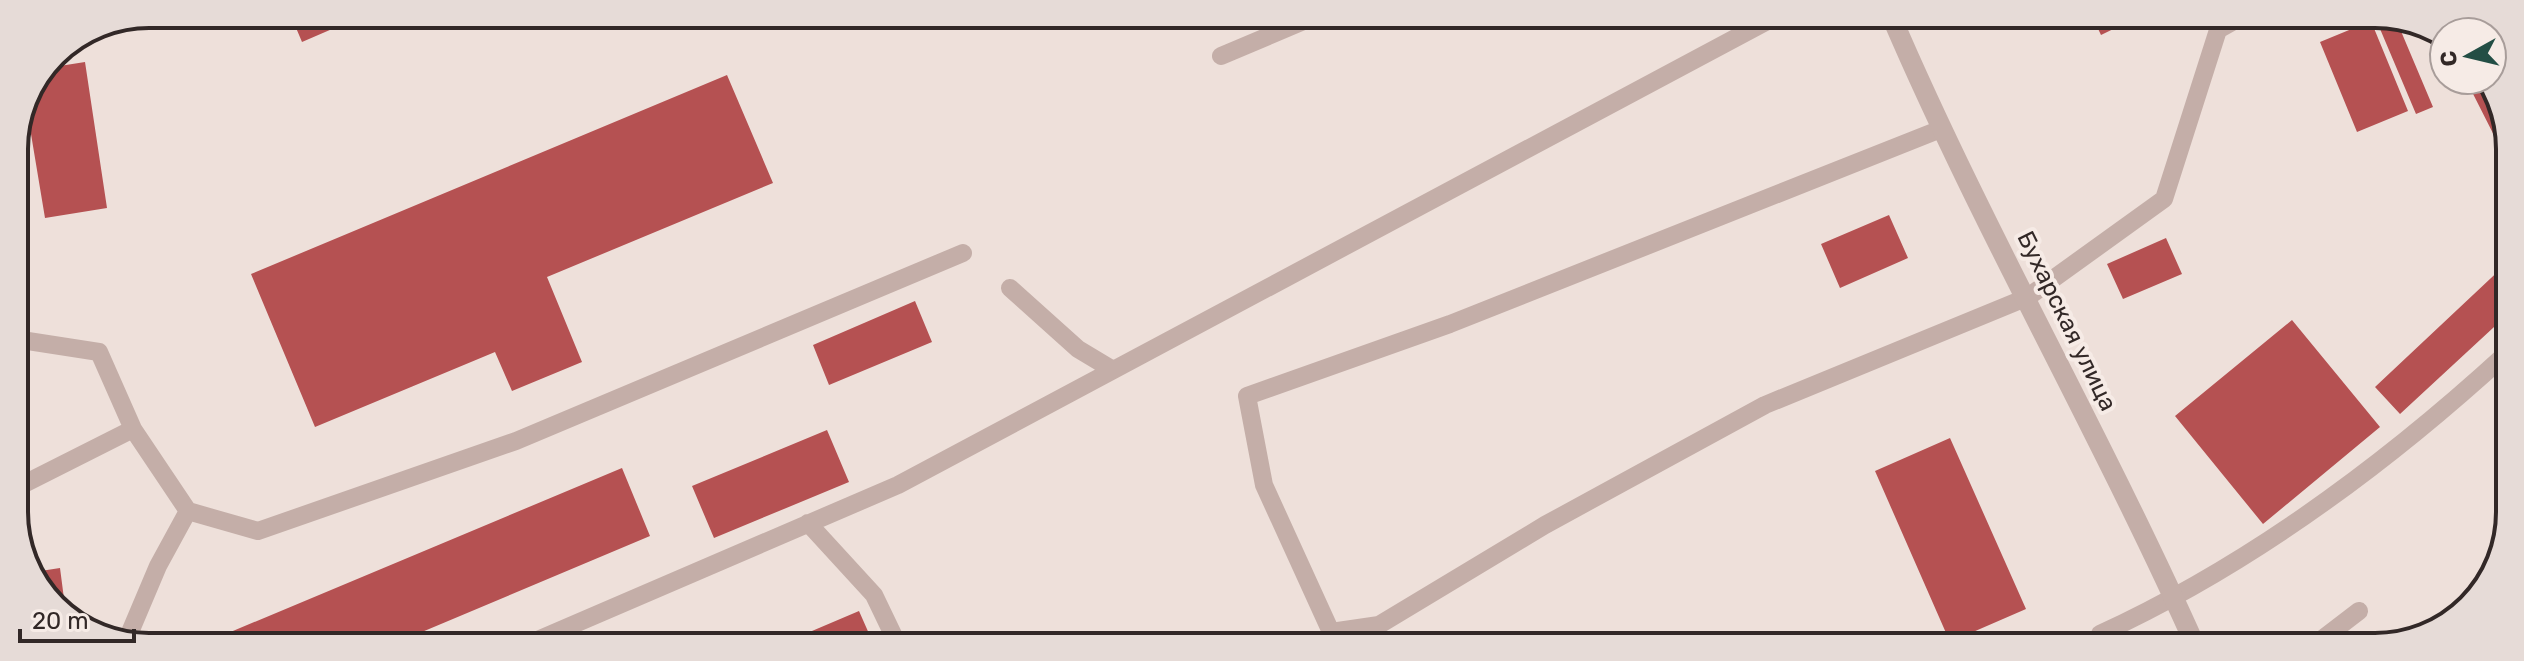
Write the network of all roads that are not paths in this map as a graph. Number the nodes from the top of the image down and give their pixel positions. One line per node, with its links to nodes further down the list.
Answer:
1 (1287, 28): 5 (lane)
2 (1754, 28): 12 (lane)
3 (1896, 28): 6 (street, Бухарская улица)
4 (2222, 28): 9 (lane)
5 (1221, 56)
6 (1941, 129): 9 (street, Бухарская улица); 9 (lane)
7 (963, 253): 15 (lane)
8 (1010, 288): 12 (lane)
9 (2028, 297): 17 (street, Бухарская улица)
10 (28, 341): 13 (lane)
11 (2496, 363): 17 (lane)
12 (1113, 370): 16 (lane)
13 (133, 429): 14 (lane); 15 (lane)
14 (28, 482)
15 (188, 511): 19 (lane)
16 (808, 523): 20 (lane); 21 (lane)
17 (2175, 599): 22 (lane); 23 (street, Бухарская улица)
18 (2359, 611): 24 (lane)
19 (130, 631)
20 (554, 633)
21 (892, 633)
22 (2102, 633)
23 (2190, 633)
24 (2330, 633)

